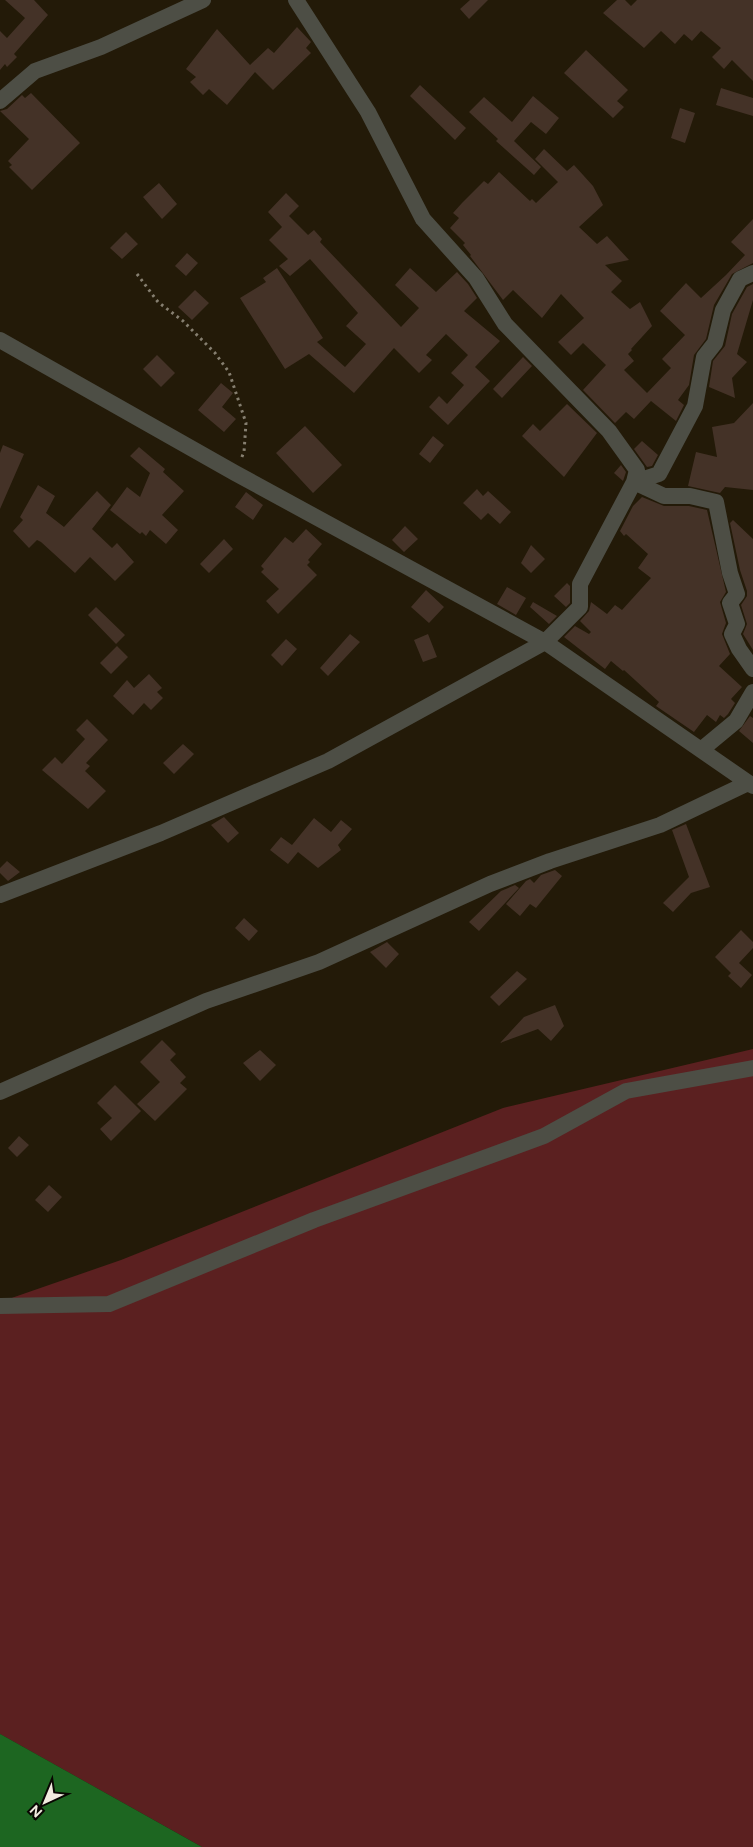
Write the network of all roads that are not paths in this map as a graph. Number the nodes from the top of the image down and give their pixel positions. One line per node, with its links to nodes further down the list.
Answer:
1 (203, 0): 3 (street)
2 (296, 0): 6 (street)
3 (0, 101)
4 (753, 273): 6 (street)
5 (0, 340): 7 (street)
6 (634, 482): 7 (street); 8 (street)
7 (545, 642): 10 (street); 12 (street)
8 (753, 669)
9 (753, 692): 10 (street)
10 (701, 750): 11 (street)
11 (751, 785): 14 (street)
12 (0, 895)
13 (753, 1068): 15 (street)
14 (0, 1092)
15 (0, 1306)

